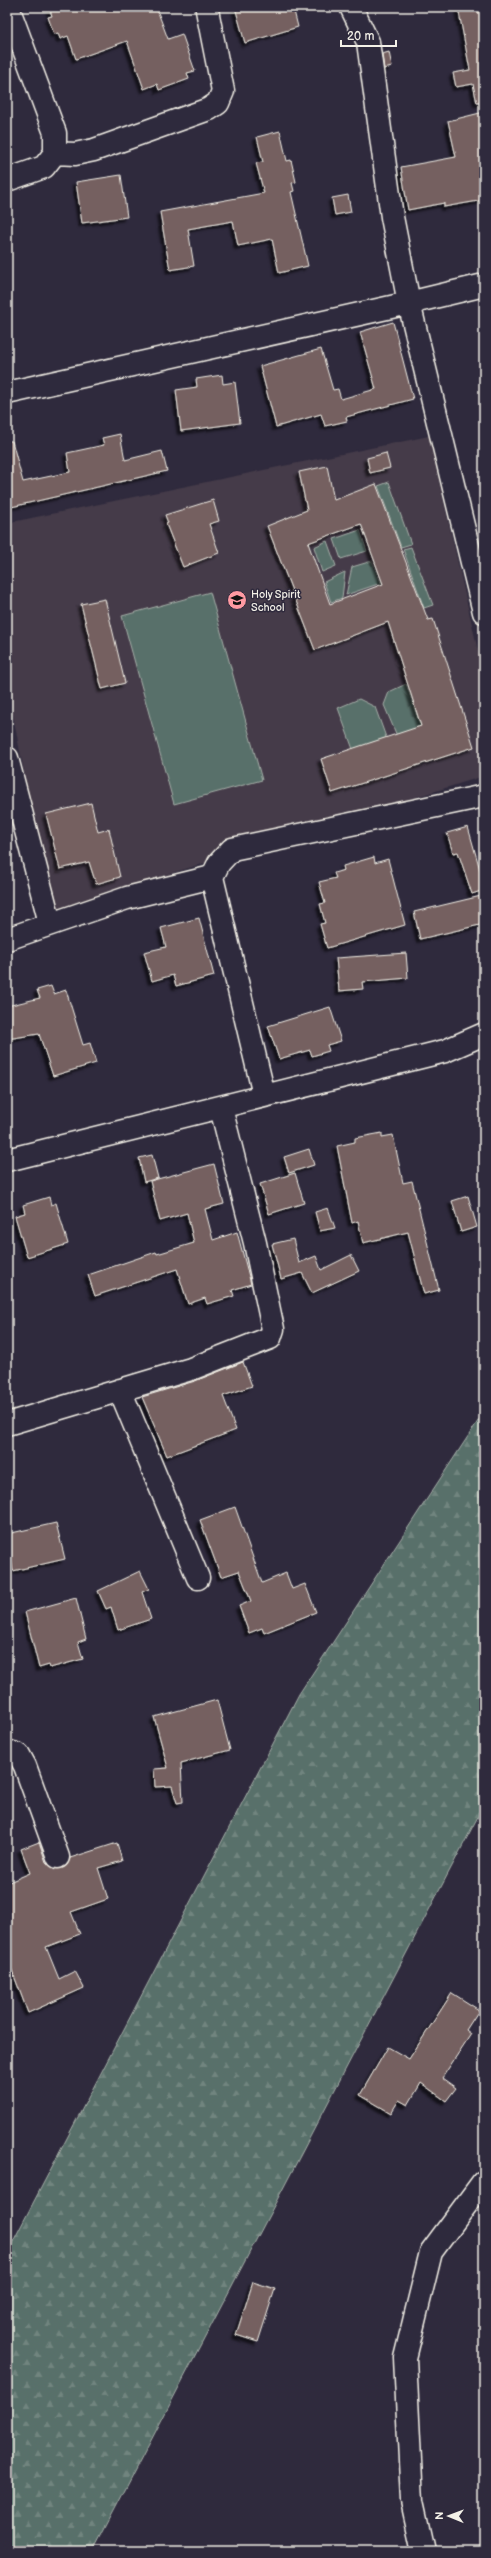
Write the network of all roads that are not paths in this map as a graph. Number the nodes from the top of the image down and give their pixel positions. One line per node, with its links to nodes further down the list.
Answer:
1 (8, 7): 4 (street)
2 (351, 7): 7 (street)
3 (207, 10): 4 (street)
4 (55, 152): 5 (street)
5 (7, 180)
6 (484, 285): 7 (street)
7 (409, 303): 8 (street); 9 (street)
8 (7, 393)
9 (484, 612)
10 (7, 758): 13 (street)
11 (484, 796): 12 (street)
12 (212, 877): 13 (street); 16 (street)
13 (50, 923): 14 (street)
14 (7, 939)
15 (484, 1034): 16 (street)
16 (264, 1094): 17 (street)
17 (221, 1108): 18 (street); 19 (street)
18 (7, 1160)
19 (120, 1390): 20 (street); 21 (street)
20 (7, 1424)
21 (198, 1578)
22 (7, 1751): 23 (street)
23 (58, 1857)
24 (483, 2182): 25 (street)
25 (423, 2551)

